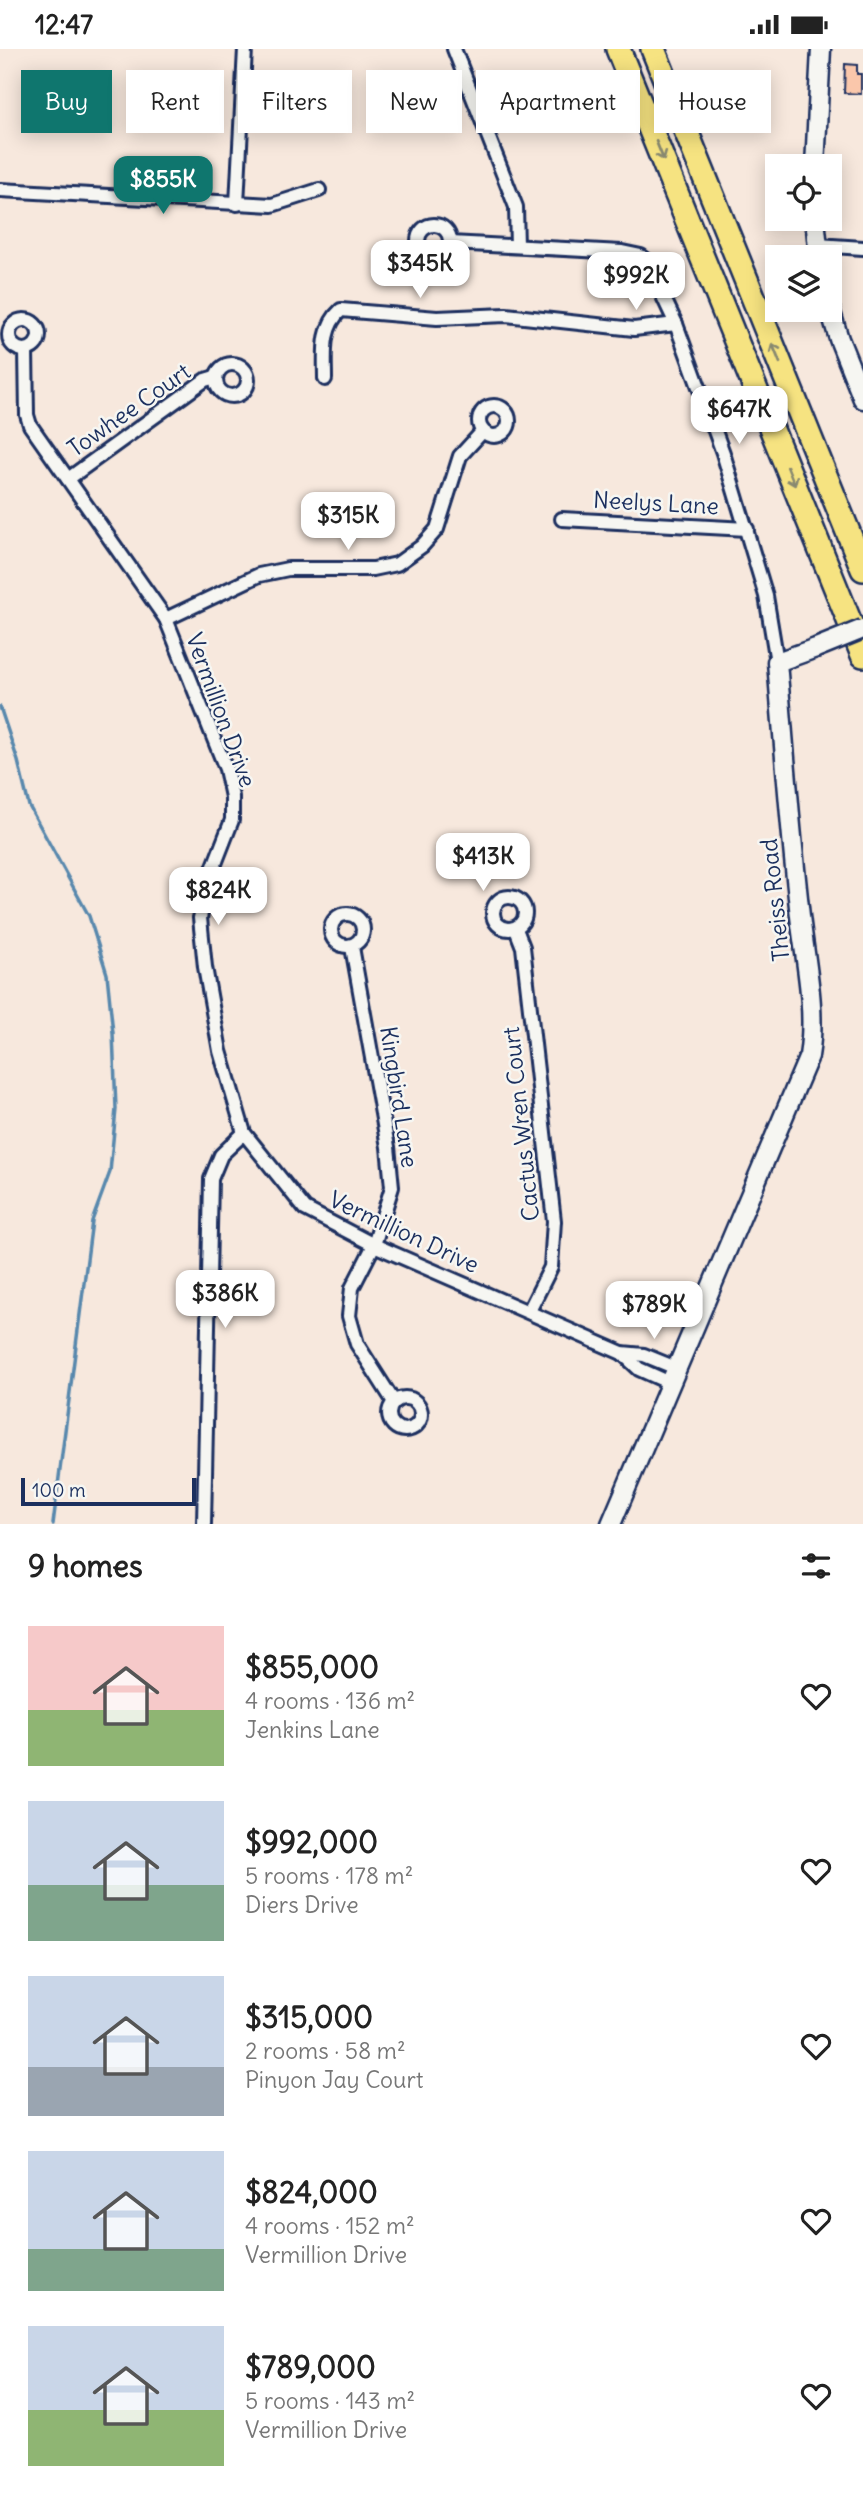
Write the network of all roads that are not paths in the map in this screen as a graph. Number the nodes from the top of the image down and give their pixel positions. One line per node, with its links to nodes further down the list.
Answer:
1 (245, 49): 9 (street)
2 (454, 49): 11 (street)
3 (618, 49): 27 (highway, one-way to 27)
4 (653, 49): 24 (highway, one-way to 4)
5 (821, 49): 6 (street)
6 (816, 154)
7 (0, 190): 9 (street)
8 (319, 190): 9 (street)
9 (237, 204)
10 (450, 243): 11 (street)
11 (517, 246): 15 (street, Theiss Road)
12 (863, 248): 13 (street)
13 (842, 249)
14 (834, 322): 19 (street)
15 (676, 324): 18 (street); 23 (street, Theiss Road)
16 (26, 350): 21 (street, Vermillion Drive)
17 (215, 377): 21 (street, Towhee Court)
18 (325, 379)
19 (863, 399)
20 (484, 431): 25 (street)
21 (68, 479): 25 (street, Vermillion Drive)
22 (562, 519): 23 (street, Neelys Lane)
23 (747, 530): 28 (street, Theiss Road)
24 (863, 569)
25 (166, 619): 31 (street, Vermillion Drive)
26 (863, 629): 28 (street, bridge)
27 (863, 655)
28 (777, 663): 34 (street, Theiss Road)
29 (516, 929): 33 (street, Cactus Wren Court)
30 (352, 947): 32 (street, Kingbird Lane)
31 (244, 1133): 32 (street, Vermillion Drive); 36 (street)
32 (374, 1245): 33 (street, Vermillion Drive); 35 (street, Kingbird Lane)
33 (529, 1311): 34 (street, Vermillion Drive)
34 (673, 1376): 37 (street, Theiss Road)
35 (394, 1402)
36 (204, 1524)
37 (611, 1524)

